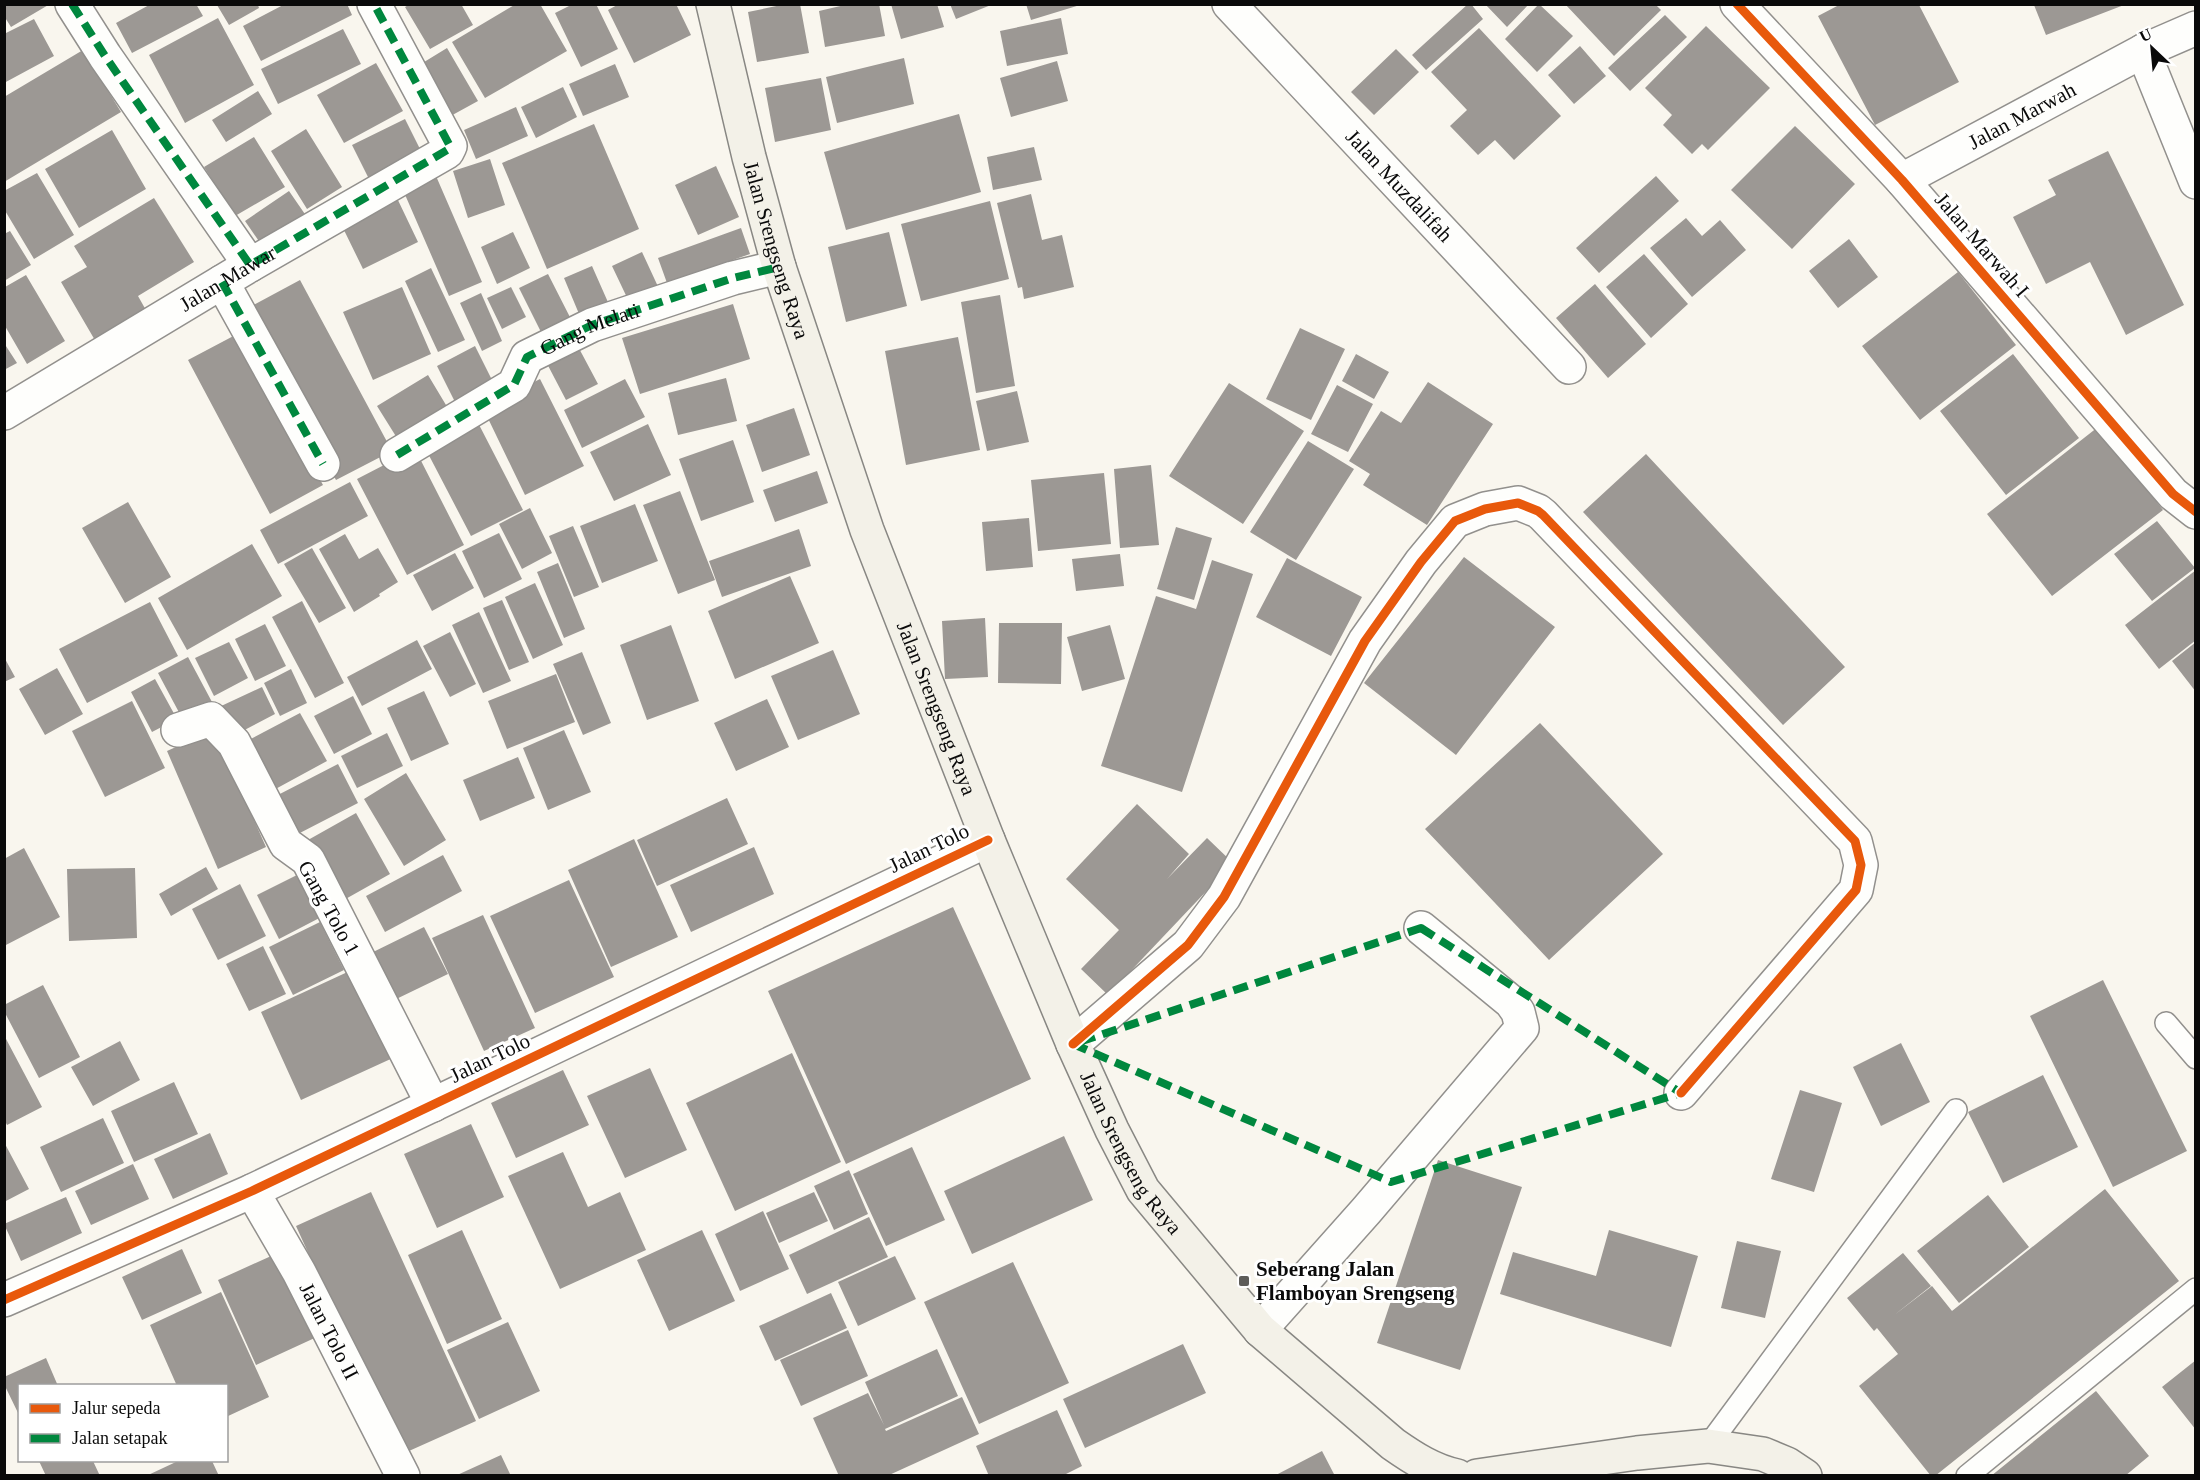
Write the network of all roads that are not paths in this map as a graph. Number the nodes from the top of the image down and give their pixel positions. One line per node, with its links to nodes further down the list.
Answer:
1 (72, 4): 10 (street)
2 (374, 4): 10 (street, Jalan Mawar)
3 (713, 4): 11 (main road, Jalan Srengseng Raya)
4 (1228, 4): 13 (street, Jalan Muzdalifah)
5 (1737, 4): 8 (street, Jalan Marwah I)
6 (2196, 28): 7 (street, Jalan Marwah)
7 (2143, 51): 8 (street, Jalan Marwah); 9 (street)
8 (1902, 180): 17 (street, Jalan Marwah I)
9 (2196, 182)
10 (250, 265): 12 (street, Jalan Mawar)
11 (779, 267): 15 (street, Gang Melati); 19 (main road, Jalan Srengseng Raya)
12 (222, 282): 14 (street, Jalan Mawar); 16 (street)
13 (1569, 367)
14 (4, 413)
15 (397, 455)
16 (323, 464)
17 (2196, 512)
18 (178, 730): 25 (street, Gang Tolo 1)
19 (988, 840): 22 (main road, Jalan Srengseng Raya); 25 (street, Jalan Tolo)
20 (1421, 928): 30 (street)
21 (2166, 1023): 23 (lane)
22 (1072, 1044): 24 (street); 30 (main road, Jalan Srengseng Raya)
23 (2196, 1058)
24 (1681, 1093)
25 (433, 1105): 27 (street, Jalan Tolo)
26 (1956, 1110): 31 (lane)
27 (252, 1191): 29 (street, Jalan Tolo); 32 (street, Jalan Tolo II)
28 (2196, 1289): 36 (lane)
29 (4, 1300)
30 (1260, 1330): 33 (main road, Jalan Srengseng Raya)
31 (1708, 1446): 34 (main road); 35 (main road)
32 (403, 1476)
33 (1457, 1476)
34 (1477, 1476)
35 (1805, 1476)
36 (1967, 1476)

